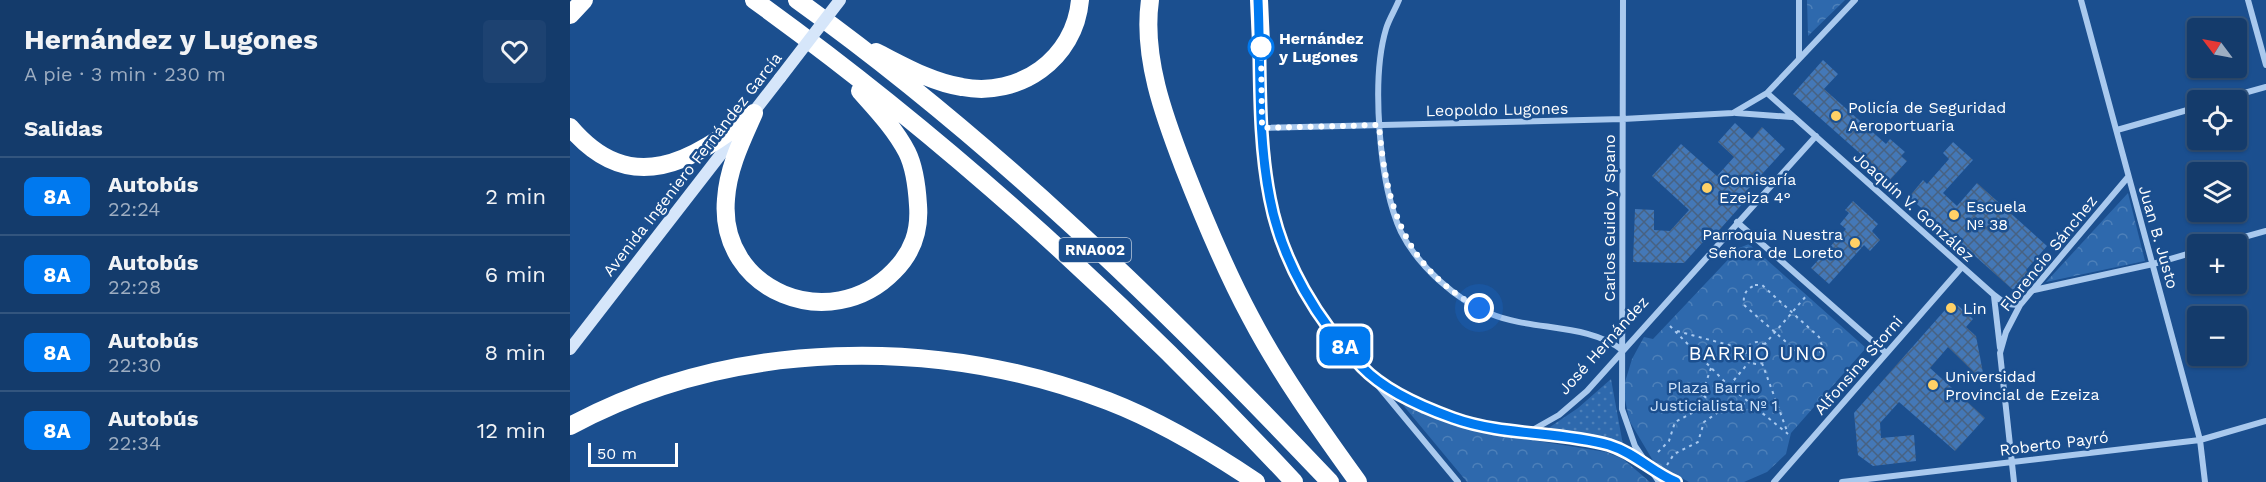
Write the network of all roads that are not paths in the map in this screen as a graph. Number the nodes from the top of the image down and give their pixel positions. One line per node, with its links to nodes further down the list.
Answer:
1 (584, 0): 16 (highway)
2 (739, 0): 17 (highway)
3 (754, 0): 17 (highway, RNA002)
4 (840, 0): 27 (street, Avenida Ingeniero Fernández García, bridge)
5 (1080, 0): 18 (highway)
6 (1150, 0): 60 (highway)
7 (1258, 0): 19 (highway)
8 (1265, 0): 19 (street)
9 (1399, 0): 31 (street)
10 (1623, 0): 30 (street, Carlos Guido y Spano)
11 (1799, 0): 21 (street)
12 (1854, 0): 21 (street, Leopoldo Lugones)
13 (2081, 0): 34 (street, Juan B. Justo)
14 (2248, 0): 22 (street)
15 (799, 1): 18 (highway, RNA002)
16 (570, 15)
17 (786, 23): 20 (highway, RNA002)
18 (844, 35): 59 (highway, RNA002)
19 (1261, 43): 33 (street)
20 (829, 56): 27 (highway); 58 (highway, RNA002)
21 (1798, 59): 25 (street, Leopoldo Lugones)
22 (2266, 65)
23 (2266, 87): 24 (street)
24 (2247, 92)
25 (1767, 93): 28 (street, Leopoldo Lugones); 29 (street, Joaquín V. González)
26 (2187, 110): 34 (street)
27 (754, 113): 32 (highway); 46 (street, Avenida Ingeniero Fernández García)
28 (1733, 113): 29 (street, Leopoldo Lugones); 30 (street, Leopoldo Lugones)
29 (1792, 117): 35 (street, Joaquín V. González)
30 (1623, 119): 31 (street, Leopoldo Lugones); 47 (street, Carlos Guido y Spano)
31 (1379, 125): 33 (street, Leopoldo Lugones); 47 (street)
32 (570, 128)
33 (1262, 128): 50 (street)
34 (2117, 130): 36 (street, Juan B. Justo)
35 (1816, 136): 37 (street, José Hernández); 42 (street, Joaquín V. González)
36 (2128, 177): 41 (street, Juan B. Justo); 43 (street, Florencio Sánchez)
37 (1737, 222): 47 (street, José Hernández); 48 (street)
38 (2266, 231): 39 (street)
39 (2247, 236)
40 (2187, 254): 41 (street)
41 (2152, 264): 43 (street); 54 (street, Juan B. Justo)
42 (1962, 267): 44 (street, Joaquín V. González); 48 (street, Alfonsina Storni)
43 (2033, 290): 45 (street, Florencio Sánchez)
44 (1994, 295): 45 (street, Joaquín V. González); 49 (street, Florencio Sánchez)
45 (2020, 305): 49 (street, Florencio Sánchez)
46 (570, 348)
47 (1622, 350): 53 (street, José Hernández); 56 (street, Carlos Guido y Spano)
48 (1886, 353): 64 (street, Alfonsina Storni)
49 (2000, 353): 55 (street, Florencio Sánchez)
50 (1364, 369): 53 (street); 61 (street)
51 (2266, 420): 54 (street, Roberto Payró)
52 (570, 426): 57 (highway)
53 (1528, 433): 56 (street)
54 (2200, 440): 55 (street, Roberto Payró); 67 (street, Juan B. Justo)
55 (2012, 461): 65 (street, Roberto Payró); 66 (street, Florencio Sánchez)
56 (1648, 465): 62 (street, Carlos Guido y Spano); 63 (street)
57 (1256, 482)
58 (1294, 482)
59 (1330, 482)
60 (1358, 482)
61 (1458, 482)
62 (1659, 482)
63 (1676, 482)
64 (1774, 482)
65 (1842, 482)
66 (2014, 482)
67 (2205, 482)

